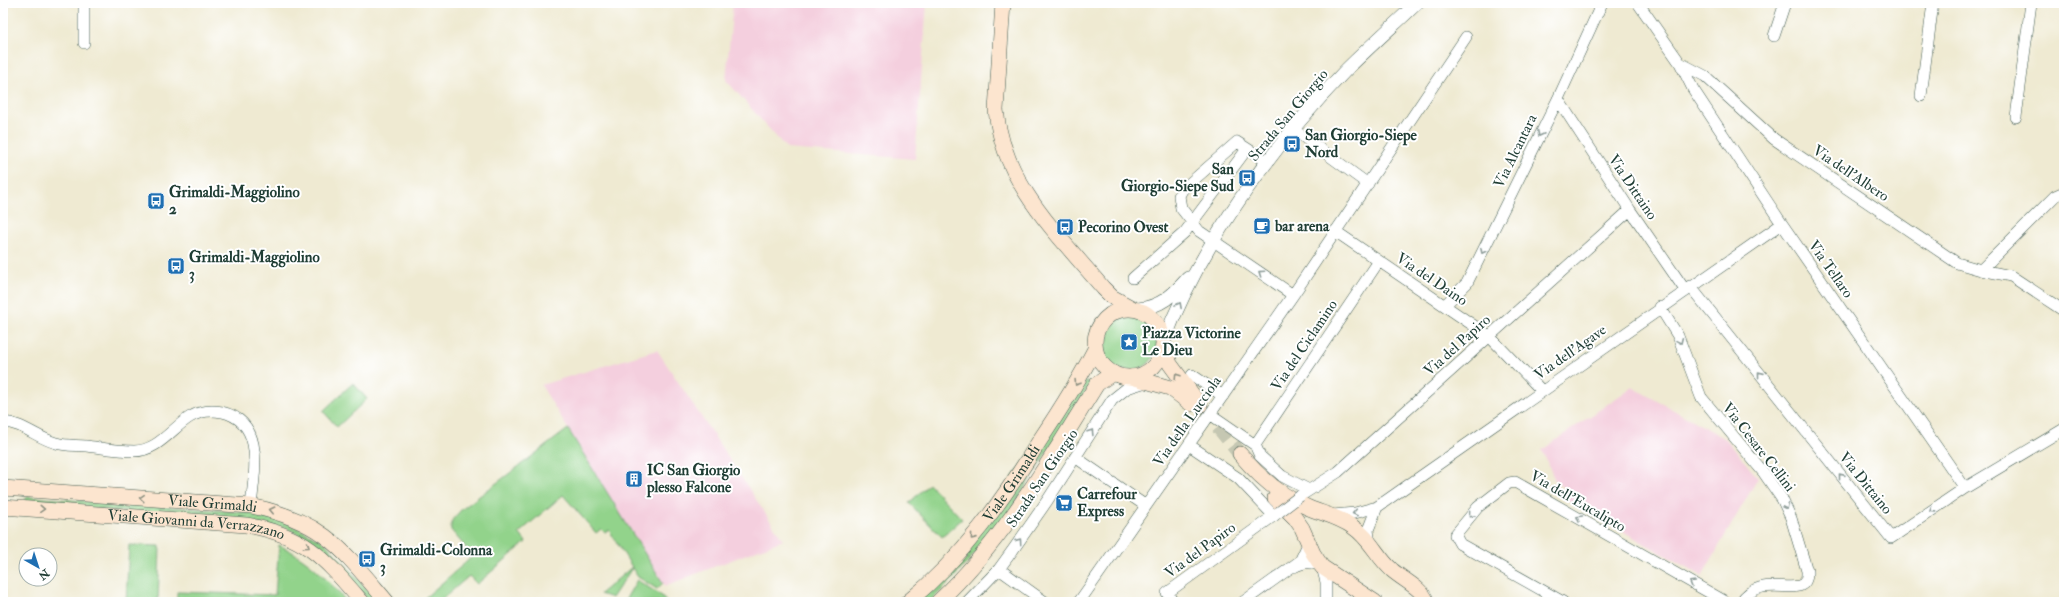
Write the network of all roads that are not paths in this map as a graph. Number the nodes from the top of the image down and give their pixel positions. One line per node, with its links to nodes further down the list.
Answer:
1 (84, 3): 11 (street)
2 (1003, 3): 32 (main road)
3 (1417, 3): 16 (street, Strada San Giorgio)
4 (1602, 3): 14 (street, Via Alcantara)
5 (1638, 3): 12 (street, Via dell'Albero)
6 (1785, 3): 9 (street)
7 (1933, 3): 13 (street)
8 (2031, 3): 15 (street)
9 (1774, 36)
10 (1466, 38): 19 (street, Via della Lucciola)
11 (84, 43)
12 (1680, 63): 23 (street, Via Tellaro); 28 (street, Via dell'Albero)
13 (1921, 96)
14 (1558, 99): 21 (street, Via Dittaino); 33 (street, Via Alcantara, one-way to 33)
15 (2016, 117)
16 (1294, 130): 18 (street, Strada San Giorgio); 19 (street)
17 (1247, 149): 18 (street); 22 (street); 22 (street)
18 (1268, 162): 25 (street, Strada San Giorgio)
19 (1368, 184): 24 (street, Via della Lucciola)
20 (2064, 192): 28 (street)
21 (1630, 210): 30 (street, Via Dittaino); 37 (street, Via del Papiro)
22 (1192, 223): 25 (street); 29 (street)
23 (1782, 224): 30 (street, Via dell'Agave); 54 (street, Via Tellaro)
24 (1335, 231): 26 (street, Via del Daino); 31 (street, Via della Lucciola)
25 (1214, 241): 27 (street, Strada San Giorgio); 31 (street, one-way to 25)
26 (1379, 261): 33 (street, Via del Daino); 51 (street, Via del Ciclamino)
27 (1202, 262): 35 (street); 38 (street, one-way to 27)
28 (1982, 270): 36 (street, Via dell'Albero)
29 (1133, 278)
30 (1688, 288): 34 (street, Via dell'Agave); 54 (street, Via Dittaino, one-way to 30)
31 (1293, 295): 45 (street, Via della Lucciola)
32 (1114, 304): 35 (main road); 39 (main road)
33 (1446, 305): 37 (street, Via del Daino)
34 (1660, 307): 44 (street, Via dell'Agave); 82 (street, Via Cesare Cellini, one-way to 82)
35 (1135, 309): 38 (main road)
36 (2064, 311)
37 (1489, 336): 44 (street, Via del Daino); 55 (street, Via del Papiro)
38 (1164, 342): 42 (main road); 47 (main road, one-way to 38)
39 (1095, 349): 40 (main road); 70 (main road, Viale Grimaldi, one-way to 70)
40 (1113, 373): 42 (main road); 71 (main road)
41 (1192, 375): 45 (street)
42 (1131, 377): 43 (main road); 46 (street)
43 (1149, 382): 46 (street, Strada San Giorgio); 47 (main road)
44 (1541, 390): 59 (street, Via dell'Agave)
45 (1223, 396): 47 (street, Via della Lucciola)
46 (1112, 400): 52 (street, Strada San Giorgio, one-way to 46)
47 (1202, 409): 50 (street, Via della Lucciola); 51 (street)
48 (3, 422): 56 (street)
49 (2064, 429): 54 (street, Via Dittaino)
50 (1189, 445): 57 (street, Via della Lucciola); 60 (street)
51 (1255, 445): 55 (street)
52 (1075, 457): 57 (street); 66 (street, Strada San Giorgio, one-way to 52)
53 (3, 488): 56 (main road, Viale Grimaldi, one-way to 53)
54 (1965, 488)
55 (1304, 493): 60 (street, Via del Papiro, bridge)
56 (251, 506): 69 (main road, Viale Grimaldi, one-way to 56)
57 (1146, 506): 74 (street, Via della Lucciola)
58 (3, 507): 68 (main road, Viale Giovanni da Verrazzano, one-way to 68)
59 (1377, 507): 61 (street, one-way to 61); 63 (street)
60 (1276, 514): 75 (street, Via del Papiro)
61 (1331, 515): 62 (main road); 62 (main road); 63 (main road)
62 (1307, 541): 64 (main road); 65 (street)
63 (1370, 544): 67 (main road)
64 (1322, 567): 65 (street); 77 (street); 78 (main road)
65 (1291, 568): 76 (street)
66 (999, 569): 72 (street, Strada San Giorgio); 73 (street)
67 (1425, 597): 79 (main road)
68 (362, 602)
69 (387, 602)
70 (908, 602)
71 (938, 602)
72 (966, 602)
73 (1045, 602)
74 (1079, 602)
75 (1173, 602)
76 (1243, 602)
77 (1326, 602)
78 (1375, 602)
79 (1439, 602)
80 (1563, 602): 81 (street, Via dell'Eucalipto, one-way to 80)
81 (1726, 602)
82 (1741, 602)

